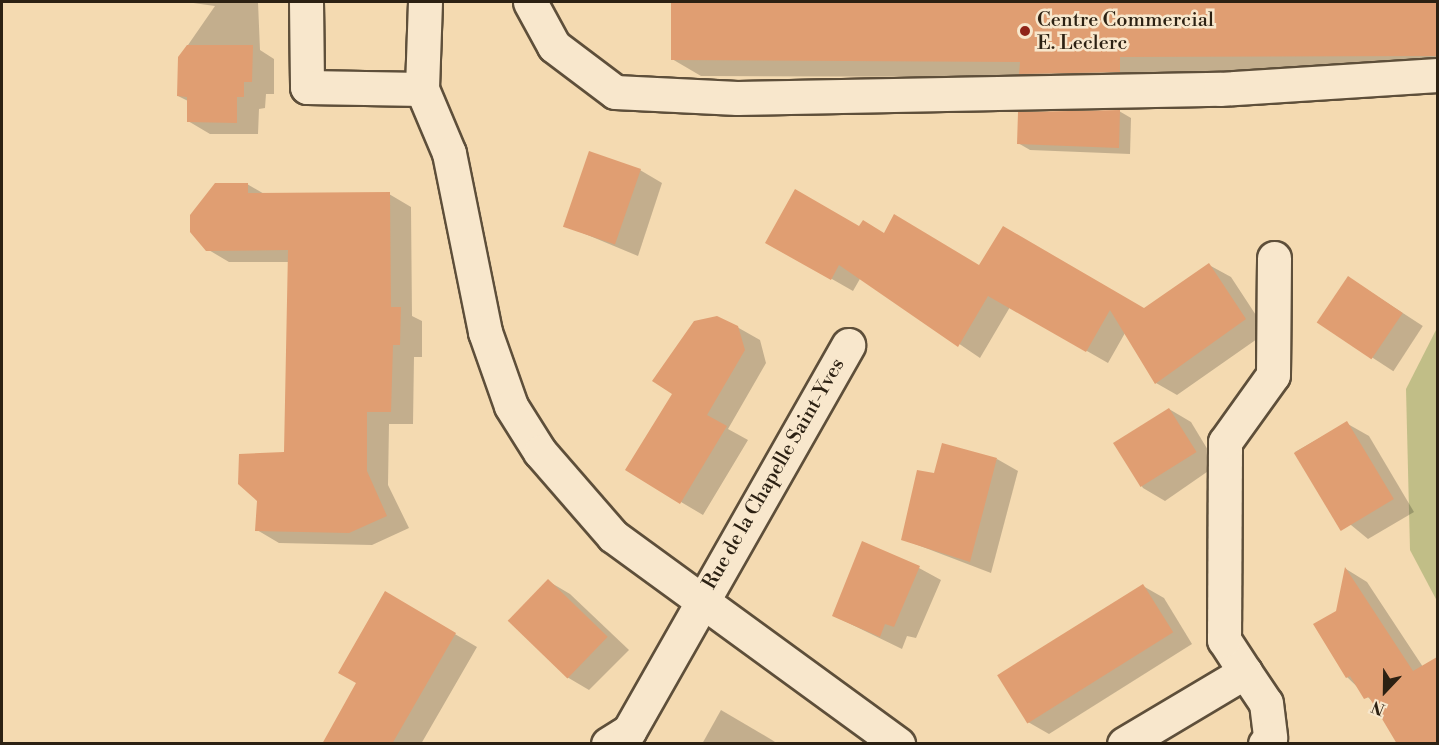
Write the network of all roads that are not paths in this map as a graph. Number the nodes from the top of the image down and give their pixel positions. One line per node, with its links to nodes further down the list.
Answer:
1 (306, 2): 5 (street)
2 (425, 2): 5 (street, Rue de la Chapelle Saint-Yves)
3 (530, 2): 4 (street)
4 (1437, 75)
5 (422, 89): 8 (street, Rue de la Chapelle Saint-Yves)
6 (1274, 258): 9 (street)
7 (848, 345): 8 (street, Rue de la Chapelle Saint-Yves)
8 (700, 604): 10 (street, Rue de la Chapelle Saint-Yves); 11 (street, Rue de la Chapelle Saint-Yves)
9 (1245, 672): 12 (street); 13 (street)
10 (608, 744)
11 (898, 744)
12 (1124, 744)
13 (1265, 744)

